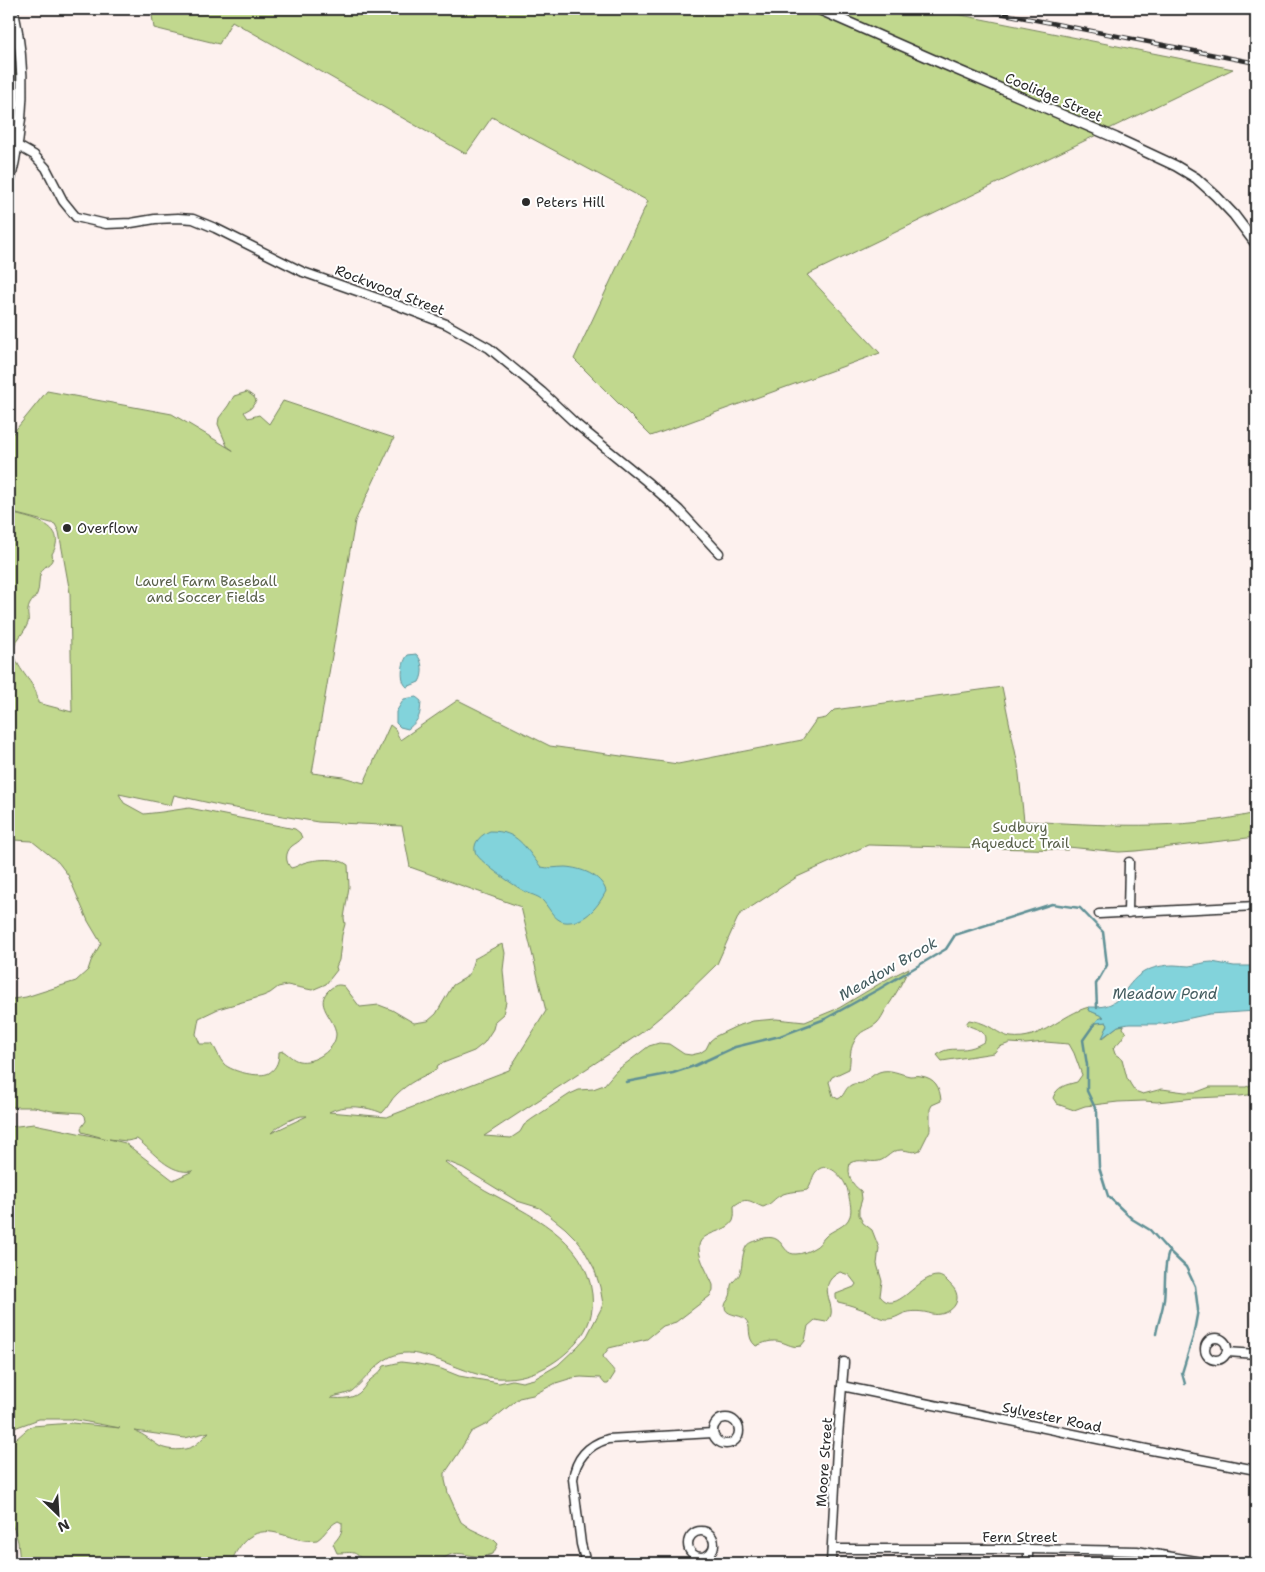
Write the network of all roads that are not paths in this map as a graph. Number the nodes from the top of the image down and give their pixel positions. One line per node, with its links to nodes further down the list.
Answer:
1 (13, 9): 3 (main road)
2 (818, 9): 5 (main road, Coolidge Street)
3 (18, 146): 4 (main road); 6 (street, Rockwood Street)
4 (9, 185)
5 (1256, 244)
6 (719, 553)
7 (1129, 862): 9 (street)
8 (1256, 906): 9 (street)
9 (1128, 913): 10 (street)
10 (1100, 914)
11 (1227, 1352): 12 (street)
12 (1256, 1354)
13 (844, 1362): 14 (street, Moore Street)
14 (842, 1386): 16 (street, Sylvester Road); 17 (street, Moore Street)
15 (713, 1433): 19 (street)
16 (1256, 1470)
17 (832, 1549): 18 (street, Fern Street); 20 (street, Moore Street)
18 (1028, 1549): 21 (street); 22 (street, Fern Street)
19 (586, 1563)
20 (831, 1563)
21 (1028, 1563)
22 (1208, 1563)

